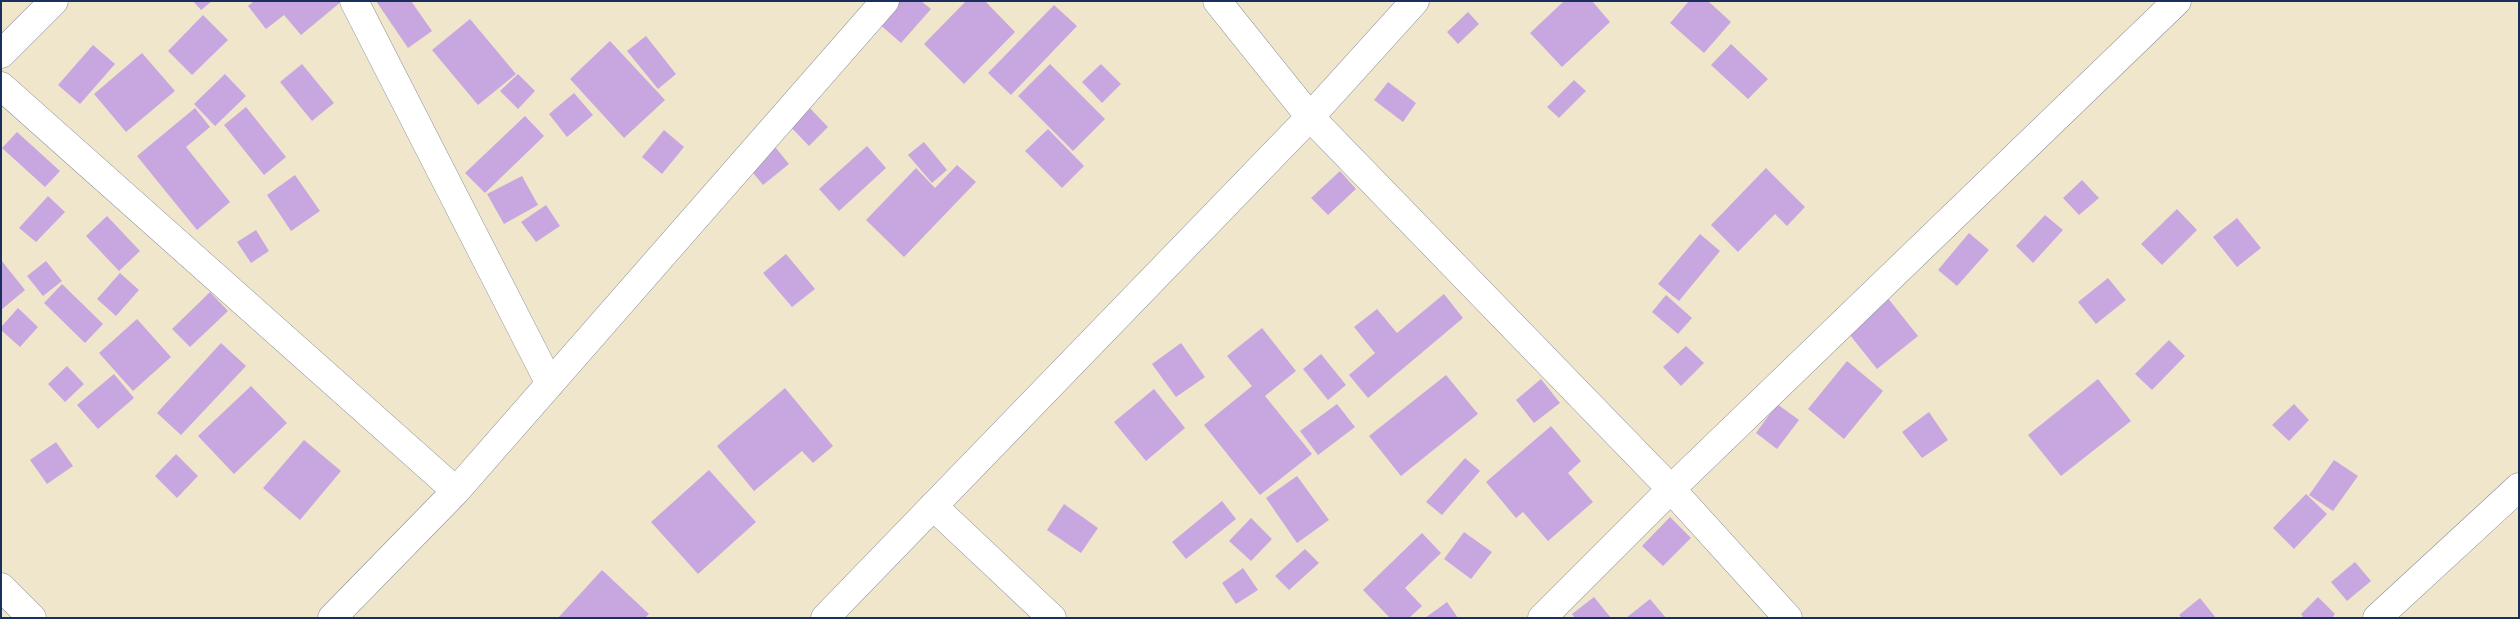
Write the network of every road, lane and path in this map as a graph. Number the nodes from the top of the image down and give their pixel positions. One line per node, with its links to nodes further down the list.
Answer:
1 (54, 1): 7 (street)
2 (354, 1): 10 (street)
3 (885, 1): 10 (street)
4 (1217, 1): 9 (street)
5 (1415, 1): 9 (street)
6 (2177, 1): 12 (street)
7 (1, 54)
8 (1, 86): 13 (street)
9 (1310, 117): 12 (street); 14 (street)
10 (550, 384): 13 (street)
11 (2519, 487): 22 (street)
12 (1671, 489): 20 (street); 21 (street)
13 (456, 491): 17 (street)
14 (933, 506): 18 (street); 19 (street)
15 (1, 587): 16 (street)
16 (32, 618)
17 (332, 618)
18 (825, 618)
19 (1052, 618)
20 (1542, 618)
21 (1788, 618)
22 (2377, 618)

